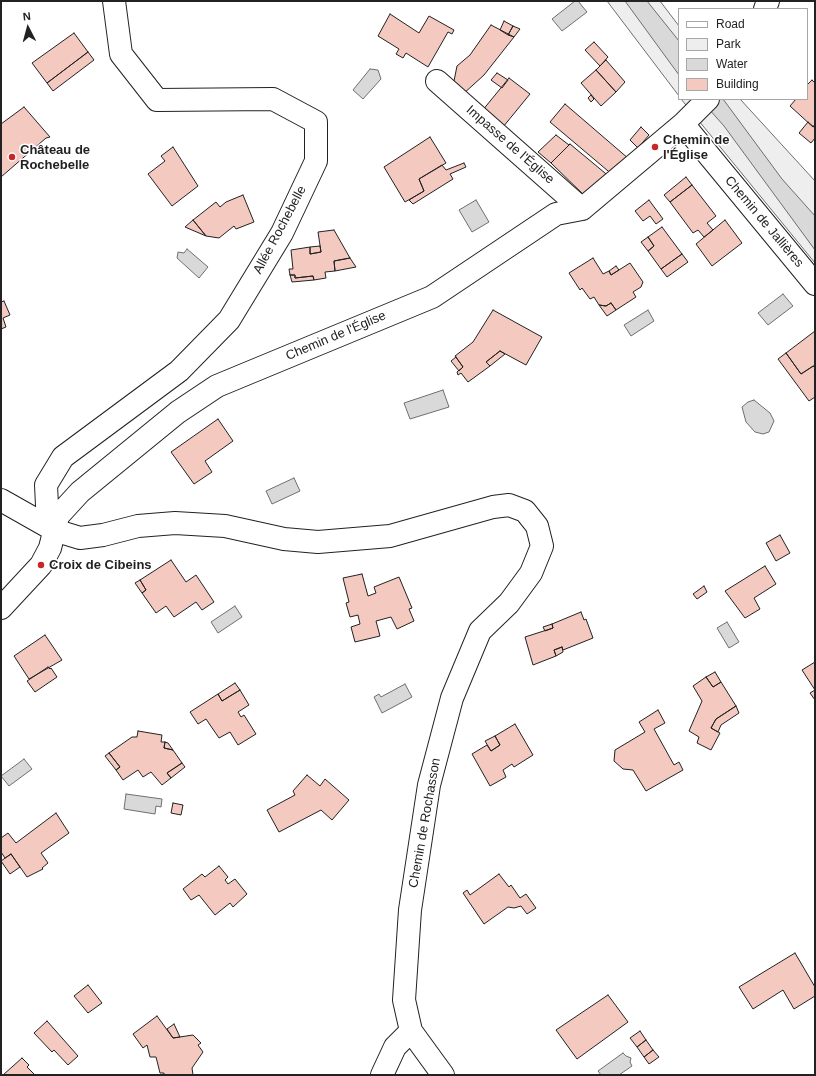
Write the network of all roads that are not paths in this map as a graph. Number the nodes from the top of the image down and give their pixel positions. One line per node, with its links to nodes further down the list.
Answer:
1 (114, 1): 8 (street, Allée Rochebelle)
2 (437, 81): 5 (street, Impasse de l'Église)
3 (707, 100): 4 (street, Chemin de l'Église)
4 (688, 119): 5 (street, Chemin de l'Église); 6 (street, Chemin de Jallières)
5 (582, 209): 8 (street, Chemin de l'Église)
6 (815, 284)
7 (1, 500): 8 (street, Chemin de Rochasson)
8 (51, 528): 9 (street, Chemin de l'Église); 10 (street, Chemin de Rochasson)
9 (1, 608)
10 (411, 1031): 11 (street); 12 (street, Chemin de Rochasson)
11 (382, 1075)
12 (443, 1075)

